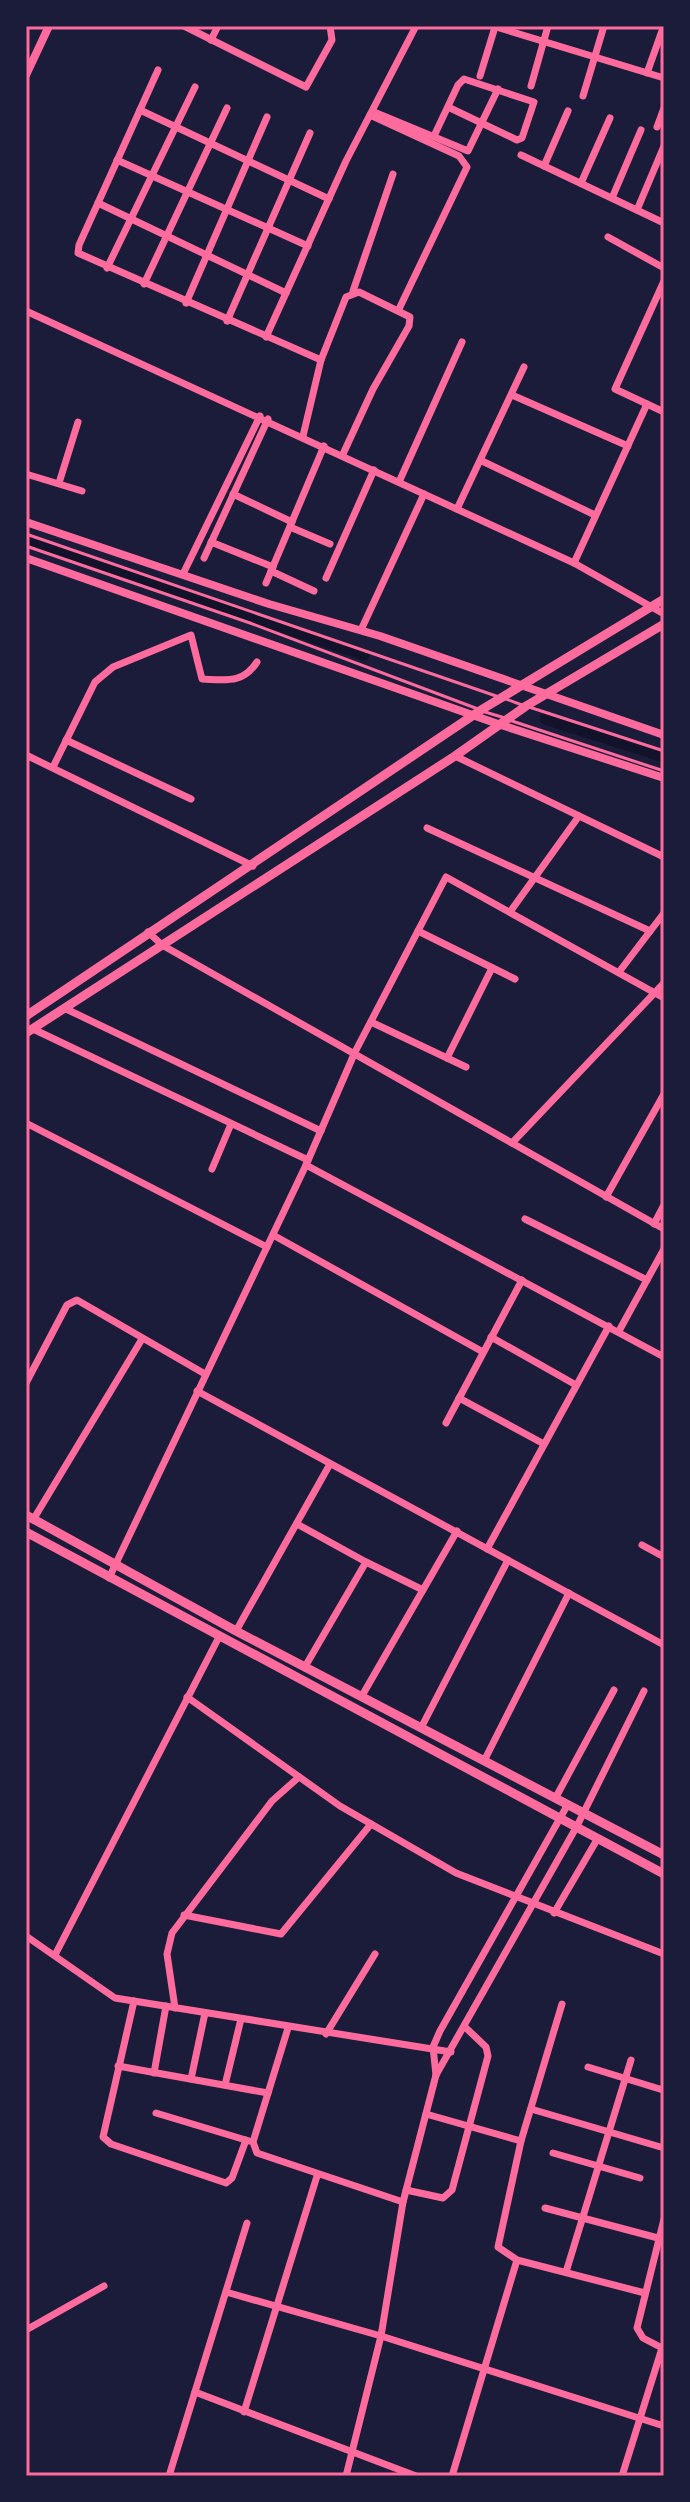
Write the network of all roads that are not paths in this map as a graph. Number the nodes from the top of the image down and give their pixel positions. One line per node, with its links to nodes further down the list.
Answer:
1 (49, 26): 16 (street)
2 (184, 26): 11 (street)
3 (218, 26): 11 (street)
4 (330, 26): 11 (street)
5 (416, 26): 28 (street)
6 (494, 26): 12 (street); 17 (street)
7 (548, 26): 12 (street)
8 (604, 26): 13 (street)
9 (657, 26): 10 (street)
10 (664, 28): 15 (street)
11 (211, 40)
12 (543, 42): 13 (street); 19 (street)
13 (594, 56): 15 (street); 22 (street)
14 (158, 70): 26 (street)
15 (647, 73): 18 (street)
16 (26, 75)
17 (480, 76)
18 (664, 78)
19 (531, 86)
20 (195, 87): 32 (street)
21 (498, 89): 23 (street); 31 (street); 31 (street)
22 (583, 96)
23 (448, 107): 31 (street); 36 (street)
24 (227, 108): 37 (street)
25 (664, 108): 33 (street)
26 (140, 110): 32 (street); 40 (street)
27 (568, 111): 42 (street)
28 (371, 113): 36 (street); 49 (street); 68 (street)
29 (267, 117): 41 (street)
30 (610, 118): 46 (street)
31 (483, 123): 36 (street)
32 (175, 127): 37 (street); 44 (street)
33 (657, 127)
34 (641, 130): 48 (street)
35 (310, 133): 45 (street)
36 (434, 136)
37 (210, 143): 41 (street); 47 (street)
38 (664, 146): 52 (street)
39 (521, 155): 42 (street)
40 (117, 160): 44 (street); 50 (street)
41 (248, 161): 45 (street); 51 (street)
42 (544, 166): 46 (street)
43 (393, 174): 65 (street)
44 (152, 176): 47 (street); 53 (street)
45 (289, 180): 49 (street); 55 (street)
46 (581, 183): 48 (street)
47 (187, 192): 51 (street); 56 (street)
48 (612, 198): 52 (street)
49 (329, 199): 58 (street)
50 (98, 203): 53 (street); 60 (street)
51 (227, 209): 55 (street); 59 (street)
52 (637, 210): 54 (street)
53 (131, 219): 56 (street); 60 (street)
54 (664, 223)
55 (268, 228): 58 (street); 62 (street)
56 (167, 236): 59 (street); 64 (street)
57 (608, 237): 61 (street)
58 (308, 246): 66 (street)
59 (206, 255): 62 (street); 67 (street)
60 (107, 268): 64 (street)
61 (664, 268)
62 (247, 275): 66 (street); 70 (street)
63 (664, 281): 76 (street)
64 (144, 284): 67 (street)
65 (353, 291): 68 (street); 73 (street)
66 (286, 293): 71 (street)
67 (186, 303): 70 (street)
68 (399, 309): 83 (street)
69 (26, 311): 78 (street)
70 (227, 321): 71 (street)
71 (266, 337): 73 (street)
72 (462, 342): 87 (street)
73 (321, 360): 80 (street)
74 (524, 367): 75 (street)
75 (512, 395): 82 (street); 84 (street)
76 (647, 404): 77 (street); 82 (street)
77 (664, 412)
78 (264, 417): 80 (street); 90 (street); 104 (street)
79 (78, 422): 88 (street)
80 (303, 436): 81 (street)
81 (324, 446): 83 (street); 95 (street)
82 (628, 446): 93 (street)
83 (343, 454): 85 (street)
84 (482, 461): 92 (street); 93 (street)
85 (374, 470): 87 (street); 105 (street)
86 (26, 474): 88 (street)
87 (399, 482): 91 (street)
88 (59, 483): 89 (street)
89 (82, 491)
90 (233, 494): 95 (street); 97 (street)
91 (424, 494): 92 (street); 112 (street)
92 (457, 509): 102 (street)
93 (595, 515): 102 (street)
94 (26, 522): 104 (street)
95 (291, 524): 98 (street); 103 (street)
96 (26, 534): 116 (lane)
97 (211, 542): 101 (street); 103 (street)
98 (330, 544)
99 (26, 546): 118 (lane)
100 (26, 558): 118 (street)
101 (204, 558)
102 (574, 563): 109 (street)
103 (272, 569): 106 (street); 107 (street)
104 (183, 574): 112 (street)
105 (326, 578)
106 (266, 583)
107 (314, 591)
108 (664, 599): 109 (main road)
109 (650, 608): 110 (street); 114 (main road)
110 (664, 614)
111 (664, 624): 115 (main road)
112 (361, 630): 114 (street)
113 (257, 662): 121 (street)
114 (521, 686): 115 (street); 116 (main road)
115 (545, 695): 117 (main road); 120 (street)
116 (501, 698): 117 (lane); 118 (main road)
117 (526, 706): 119 (main road); 122 (lane)
118 (478, 713): 119 (street); 132 (main road)
119 (502, 722): 124 (main road); 126 (lane); 127 (street)
120 (664, 735)
121 (66, 740): 125 (street); 128 (street)
122 (664, 751)
123 (26, 755): 125 (street)
124 (455, 756): 129 (street); 139 (main road)
125 (53, 767): 132 (street)
126 (664, 771)
127 (664, 778)
128 (191, 799)
129 (579, 816): 131 (street); 133 (street)
130 (427, 828): 133 (street)
131 (664, 857)
132 (253, 866): 138 (main road)
133 (534, 880): 134 (street); 137 (street)
134 (510, 912): 136 (street); 141 (street)
135 (664, 913): 137 (street)
136 (418, 931): 140 (street); 148 (street)
137 (650, 931): 141 (street)
138 (148, 932): 139 (street); 147 (main road)
139 (162, 945): 146 (main road); 150 (street)
140 (492, 968): 142 (street); 151 (street)
141 (619, 972): 144 (street)
142 (515, 979)
143 (664, 983): 144 (street)
144 (656, 992): 145 (street); 157 (street)
145 (664, 998)
146 (64, 1008): 149 (main road); 156 (street)
147 (26, 1016)
148 (371, 1022): 150 (street); 151 (street)
149 (29, 1031): 155 (street)
150 (355, 1052): 156 (street); 157 (street)
151 (447, 1058): 152 (street)
152 (466, 1067)
153 (664, 1094): 160 (street)
154 (26, 1123): 166 (street)
155 (231, 1124): 158 (street); 159 (street)
156 (321, 1131): 158 (street)
157 (512, 1143): 160 (street)
158 (307, 1163): 165 (street); 168 (street)
159 (212, 1169)
160 (606, 1197): 163 (street)
161 (664, 1205): 163 (street)
162 (525, 1219): 169 (street)
163 (654, 1224): 164 (street)
164 (664, 1229)
165 (273, 1235): 166 (street); 174 (street)
166 (267, 1247): 176 (street)
167 (664, 1249): 169 (street)
168 (522, 1280): 170 (street); 172 (street)
169 (647, 1280): 171 (street)
170 (609, 1326): 171 (street); 178 (street)
171 (619, 1331): 175 (street)
172 (491, 1337): 174 (street); 178 (street)
173 (142, 1339): 176 (street); 177 (street); 184 (street)
174 (483, 1352): 180 (street)
175 (664, 1357)
176 (205, 1374): 179 (street)
177 (26, 1381)
178 (576, 1385): 182 (street)
179 (197, 1391): 183 (street); 193 (street)
180 (459, 1398): 181 (street); 182 (street)
181 (446, 1423)
182 (544, 1444): 189 (street)
183 (330, 1464): 185 (street); 186 (street)
184 (30, 1517): 193 (main road)
185 (297, 1524): 192 (street); 197 (street)
186 (457, 1531): 189 (street); 195 (street)
187 (26, 1532): 194 (main road)
188 (642, 1545): 190 (street)
189 (487, 1549): 191 (street)
190 (664, 1557)
191 (508, 1560): 196 (street); 205 (street)
192 (366, 1562): 195 (street); 200 (street)
193 (117, 1564): 194 (street); 197 (main road)
194 (109, 1578): 198 (main road)
195 (423, 1590): 203 (street)
196 (569, 1593): 199 (street); 206 (street)
197 (236, 1631): 200 (main road)
198 (219, 1637): 204 (street); 211 (main road)
199 (664, 1645)
200 (306, 1665): 203 (main road)
201 (614, 1690): 208 (street)
202 (644, 1691): 210 (street)
203 (363, 1694): 205 (main road)
204 (187, 1697): 207 (street); 224 (street)
205 (422, 1726): 206 (main road)
206 (485, 1759): 208 (main road)
207 (299, 1777): 212 (street); 220 (street)
208 (556, 1797): 209 (main road)
209 (568, 1804): 210 (main road); 211 (street)
210 (584, 1812): 213 (street); 215 (main road)
211 (561, 1817): 213 (main road); 217 (street)
212 (371, 1824): 217 (street); 220 (street)
213 (577, 1826): 214 (main road); 218 (street)
214 (598, 1838): 216 (main road); 219 (street)
215 (664, 1855)
216 (664, 1874)
217 (514, 1896): 218 (street); 233 (street)
218 (532, 1905): 219 (street); 230 (street)
219 (554, 1913): 223 (street)
220 (184, 1915): 227 (street)
221 (26, 1936): 224 (street)
222 (375, 1954): 232 (street)
223 (664, 1954)
224 (55, 1955): 225 (street)
225 (134, 2001): 227 (street); 236 (street)
226 (562, 2004): 245 (street)
227 (171, 2007): 228 (street); 238 (street)
228 (205, 2013): 229 (street); 241 (street)
229 (241, 2019): 231 (street); 242 (street)
230 (465, 2027): 234 (street); 248 (street)
231 (288, 2028): 232 (street); 244 (street)
232 (326, 2034): 233 (street)
233 (433, 2047): 234 (street); 239 (street)
234 (451, 2052): 239 (street)
235 (631, 2060): 240 (street)
236 (118, 2066): 238 (street); 250 (street)
237 (588, 2067): 240 (street)
238 (154, 2073): 241 (street)
239 (436, 2075): 247 (street)
240 (625, 2078): 243 (street); 249 (street)
241 (191, 2079): 242 (street)
242 (225, 2085): 244 (street)
243 (663, 2090)
244 (268, 2093): 250 (street)
245 (531, 2109): 249 (street); 251 (street)
246 (156, 2113): 250 (street)
247 (426, 2114): 248 (street); 257 (street)
248 (469, 2126): 251 (street); 257 (street)
249 (610, 2132): 252 (street); 254 (street)
250 (250, 2141): 255 (street)
251 (521, 2141): 265 (street)
252 (664, 2148)
253 (553, 2153): 254 (street)
254 (599, 2166): 256 (street); 260 (street)
255 (317, 2176): 258 (street); 270 (street)
256 (640, 2178)
257 (406, 2190): 258 (street)
258 (403, 2202): 272 (street)
259 (545, 2208): 260 (street)
260 (583, 2217): 263 (street); 266 (street)
261 (664, 2219): 263 (street)
262 (247, 2223): 268 (street)
263 (658, 2238): 264 (street)
264 (660, 2250): 269 (street)
265 (517, 2260): 266 (street); 274 (street)
266 (566, 2272): 269 (street)
267 (104, 2286): 271 (street)
268 (226, 2292): 270 (street); 275 (street)
269 (645, 2293): 273 (street)
270 (277, 2306): 272 (street); 276 (street)
271 (26, 2330)
272 (381, 2336): 274 (street); 279 (street)
273 (663, 2349): 277 (street)
274 (484, 2369): 277 (street); 283 (street)
275 (195, 2392): 276 (street); 280 (street)
276 (244, 2412): 279 (street)
277 (642, 2419): 278 (street); 284 (street)
278 (664, 2426)
279 (352, 2451): 281 (street); 282 (street)
280 (169, 2476)
281 (346, 2476)
282 (416, 2476)
283 (452, 2476)
284 (622, 2476)

